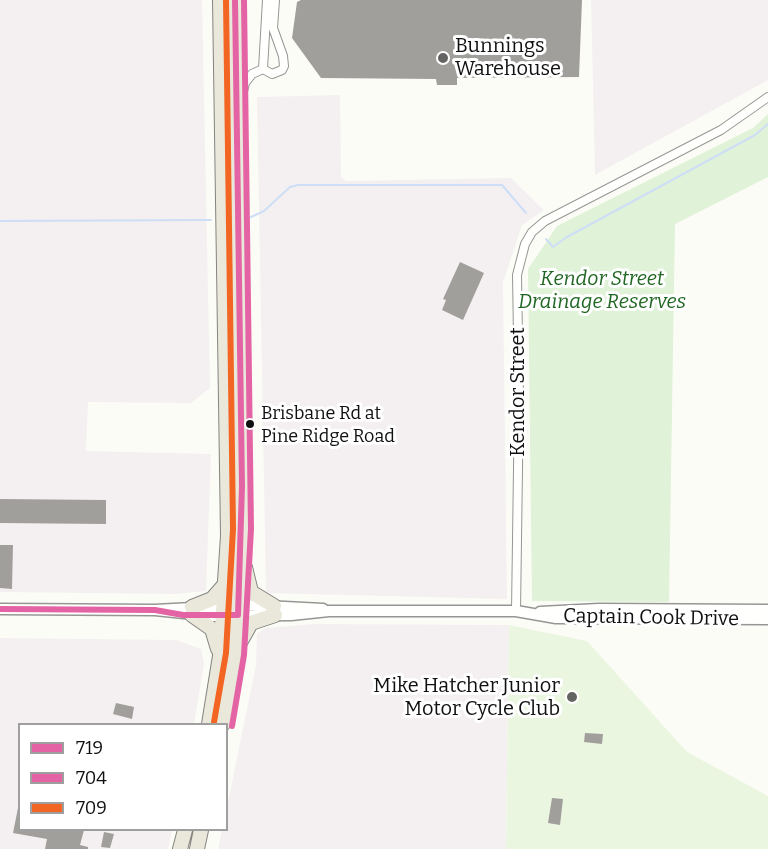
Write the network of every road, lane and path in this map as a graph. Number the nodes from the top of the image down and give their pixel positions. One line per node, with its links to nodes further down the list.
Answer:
1 (220, 0): 9 (highway)
2 (235, 0): 7 (highway)
3 (267, 0): 5 (street)
4 (275, 0): 5 (street)
5 (263, 69): 7 (street)
6 (768, 98): 15 (street, Kendor Street)
7 (236, 118): 8 (highway)
8 (242, 545): 11 (highway); 14 (highway)
9 (226, 582): 13 (highway); 14 (highway)
10 (0, 609): 13 (street, Captain Cook Drive)
11 (275, 610): 14 (street, Captain Cook Drive); 15 (street, Captain Cook Drive); 18 (highway)
12 (768, 610): 16 (street, Captain Cook Drive)
13 (192, 611): 14 (street, Captain Cook Drive); 19 (highway)
14 (231, 611): 18 (highway); 19 (highway)
15 (516, 611): 16 (street, Captain Cook Drive)
16 (534, 613): 17 (street, Captain Cook Drive)
17 (768, 619)
18 (235, 654): 21 (highway)
19 (220, 657): 20 (highway)
20 (209, 723)
21 (223, 723)
22 (185, 831): 24 (highway)
23 (201, 831): 25 (highway)
24 (180, 849)
25 (197, 849)

